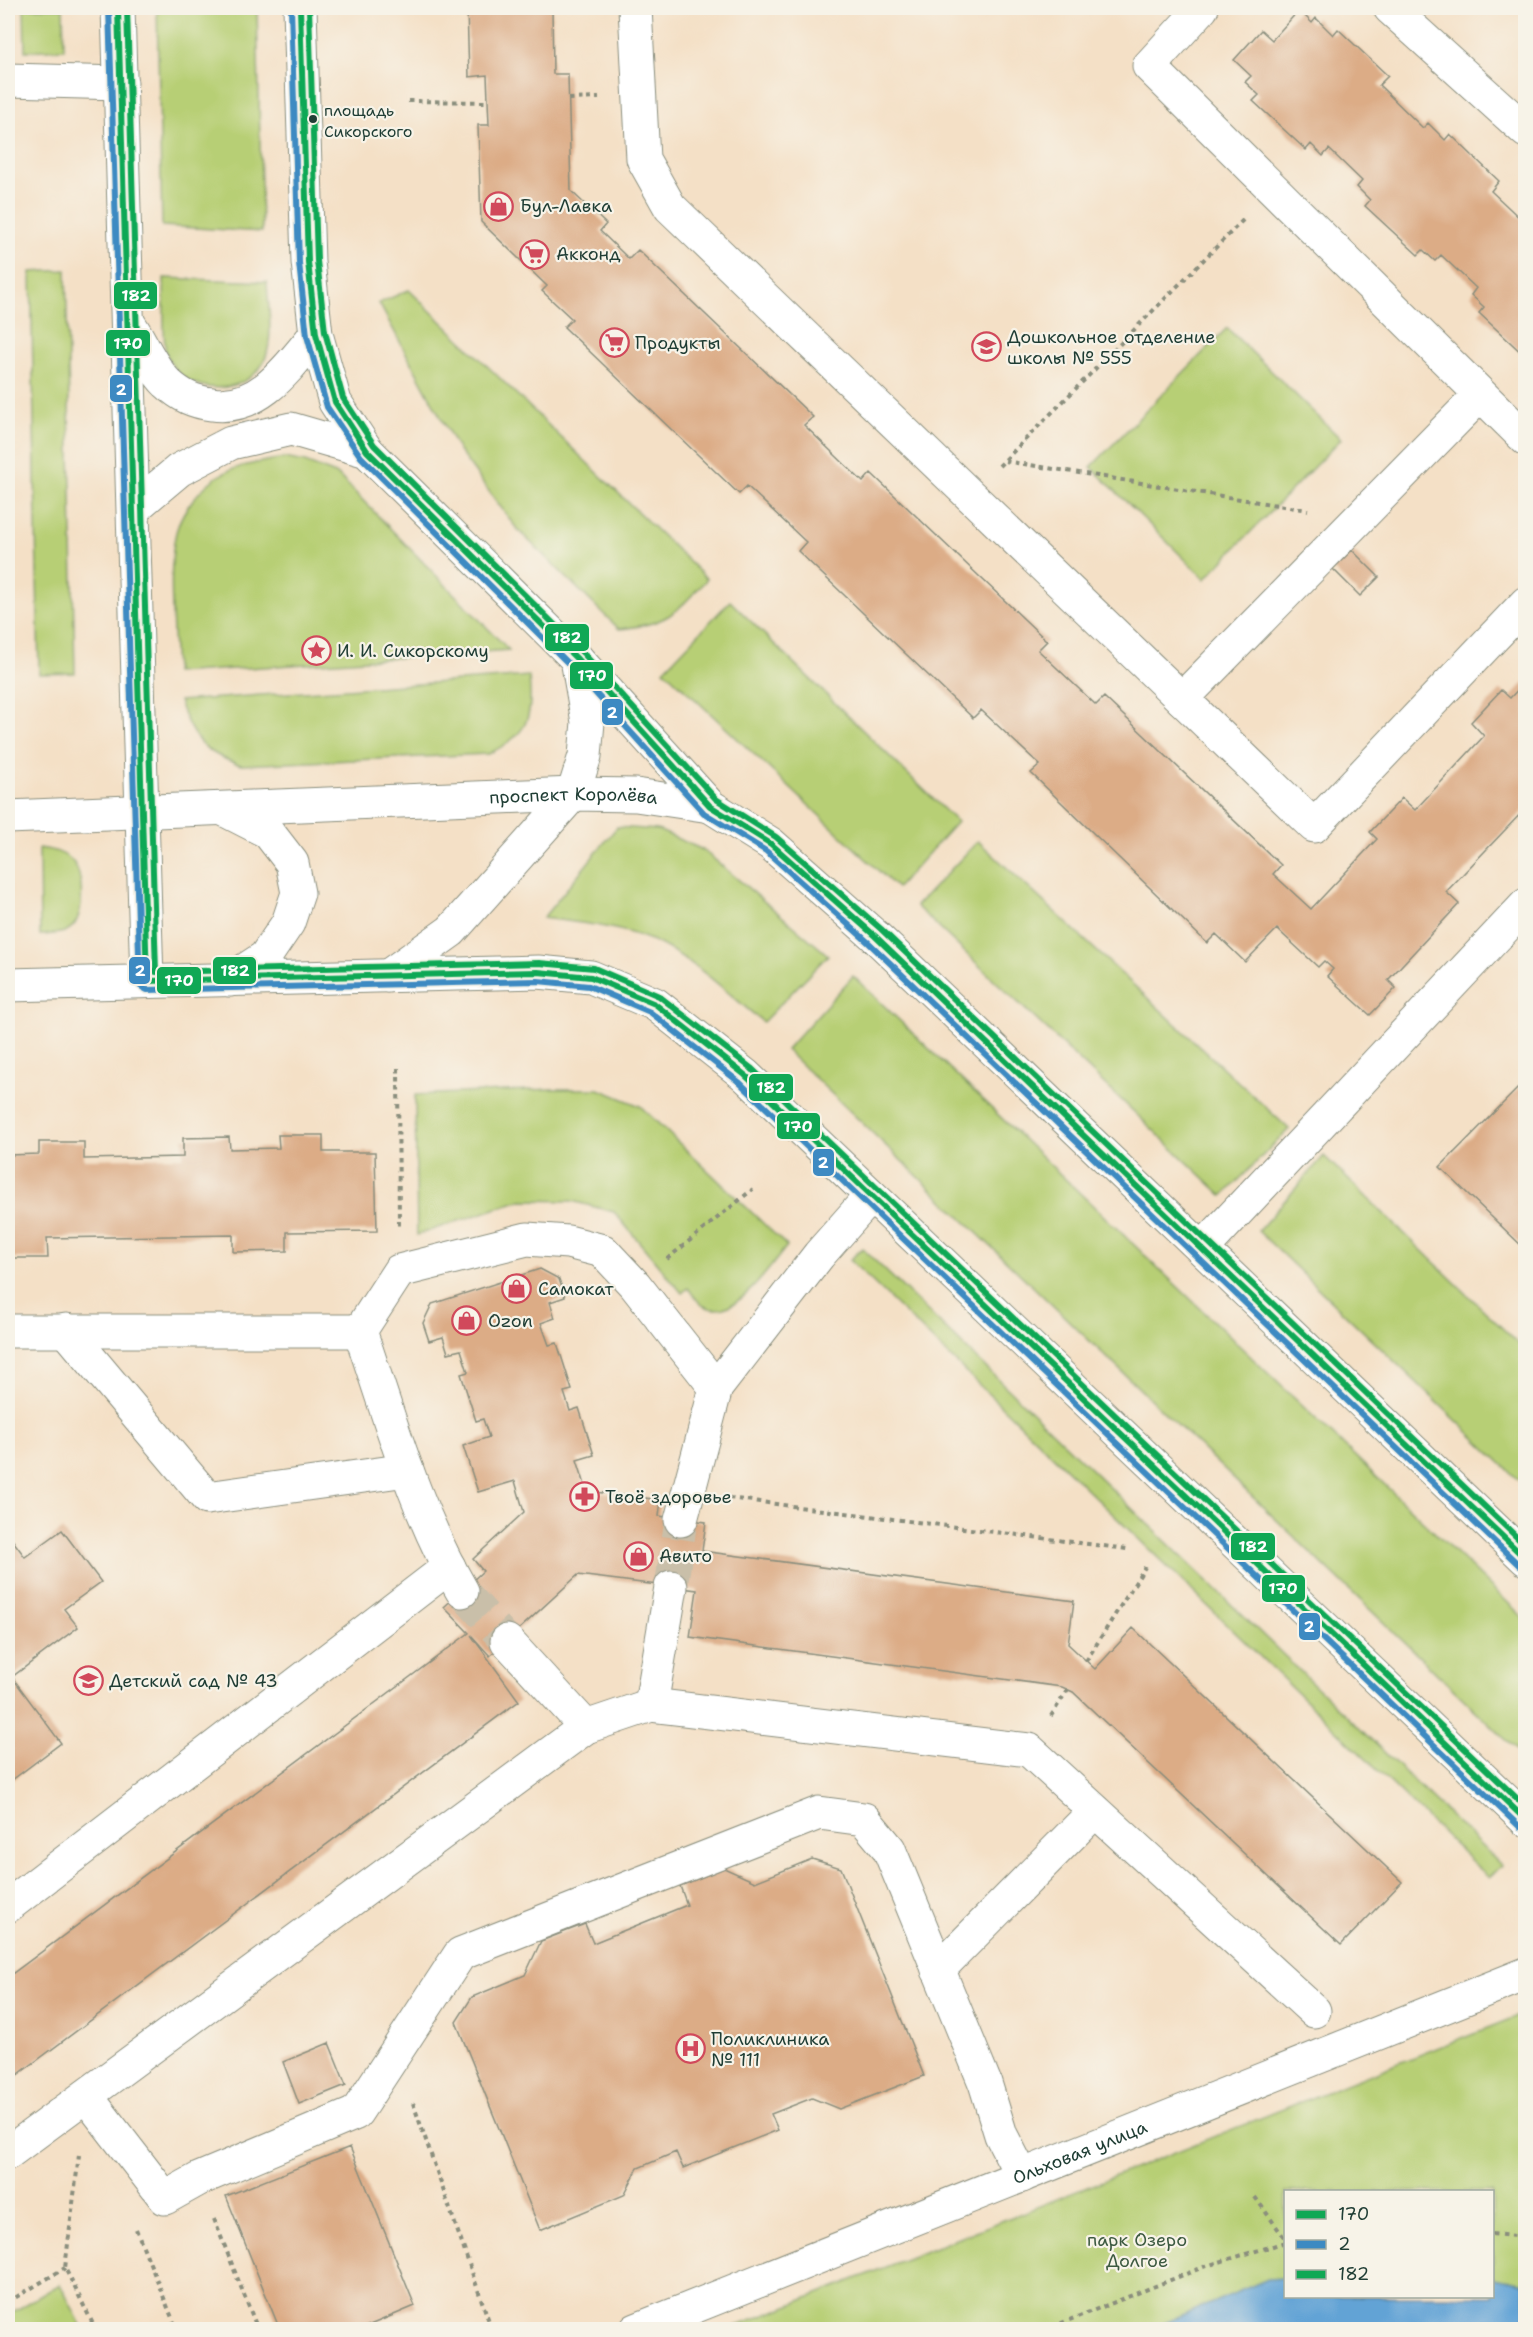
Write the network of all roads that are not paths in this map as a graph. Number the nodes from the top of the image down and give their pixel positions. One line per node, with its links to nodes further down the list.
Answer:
1 (118, 8): 7 (street)
2 (300, 8): 10 (street)
3 (635, 8): 17 (street)
4 (1202, 8): 11 (street)
5 (1390, 8): 8 (street)
6 (8, 81): 7 (street)
7 (121, 83): 9 (street)
8 (1526, 131)
9 (129, 324): 10 (street); 14 (street)
10 (316, 334): 13 (street)
11 (1480, 395): 12 (street); 17 (street)
12 (1526, 439)
13 (367, 451): 14 (street); 16 (street)
14 (135, 507): 21 (street)
15 (1526, 603): 17 (street)
16 (577, 659): 18 (street); 19 (street)
17 (1182, 699)
18 (573, 794): 19 (street, проспект Королёва); 20 (street, проспект Королёва); 24 (street)
19 (710, 806): 29 (street, проспект Королёва)
20 (222, 808): 21 (street, проспект Королёва); 25 (street)
21 (142, 812): 22 (street, проспект Королёва); 26 (street)
22 (8, 817)
23 (1523, 911): 29 (street)
24 (388, 976): 25 (street); 28 (street)
25 (230, 980): 26 (street)
26 (147, 981): 27 (street)
27 (8, 985)
28 (871, 1196): 33 (street); 42 (street)
29 (1203, 1248): 36 (street, проспект Королёва)
30 (66, 1330): 31 (street); 32 (street); 34 (street)
31 (360, 1330): 33 (street); 34 (street)
32 (8, 1331)
33 (716, 1388): 35 (street)
34 (407, 1470): 43 (street)
35 (685, 1506)
36 (1526, 1559)
37 (671, 1587): 39 (street)
38 (507, 1641): 40 (street)
39 (651, 1705): 40 (street); 41 (street)
40 (586, 1727): 47 (street)
41 (1095, 1811): 44 (street); 46 (street)
42 (1526, 1820)
43 (8, 1906)
44 (938, 1970): 47 (street); 49 (street)
45 (1526, 1974): 49 (street, Ольховая улица)
46 (1314, 2011)
47 (86, 2096): 48 (street)
48 (8, 2153)
49 (1022, 2176): 50 (street, Ольховая улица)
50 (636, 2330)

